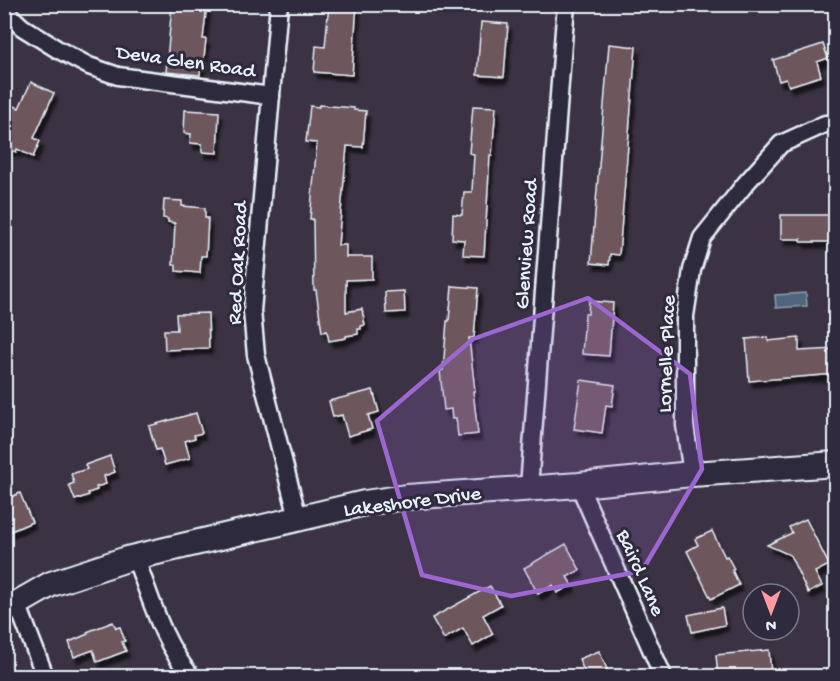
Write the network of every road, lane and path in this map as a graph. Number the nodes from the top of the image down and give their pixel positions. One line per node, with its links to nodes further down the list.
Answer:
1 (279, 4): 4 (street, Red Oak Road)
2 (566, 4): 9 (street, Glenview Road)
3 (4, 10): 4 (street, Deva Glen Road)
4 (271, 96): 10 (street, Red Oak Road)
5 (836, 124): 7 (street, Lornelle Place)
6 (836, 464): 7 (street, Lakeshore Drive)
7 (692, 474): 8 (street, Lakeshore Drive)
8 (579, 485): 9 (street, Lakeshore Drive); 15 (street, Baird Lane)
9 (529, 487): 10 (street, Lakeshore Drive)
10 (298, 518): 11 (street, Lakeshore Drive)
11 (135, 557): 12 (street, Lakeshore Drive); 14 (street)
12 (11, 607): 13 (street)
13 (45, 676)
14 (191, 676)
15 (663, 676)

